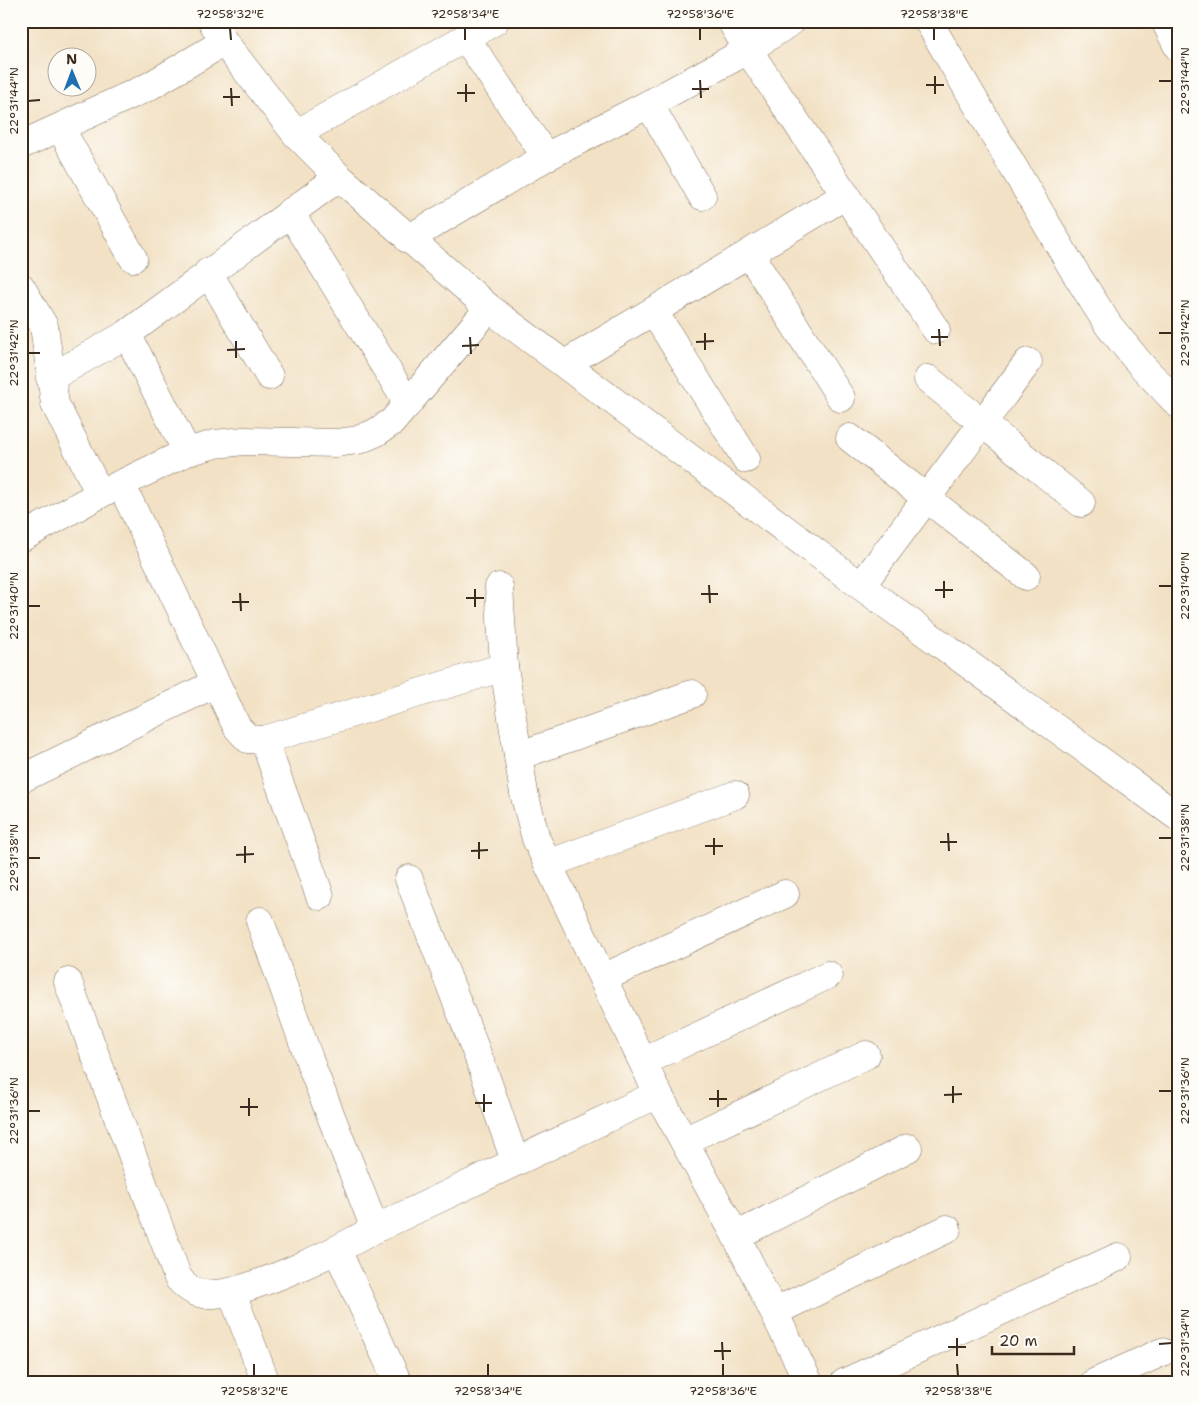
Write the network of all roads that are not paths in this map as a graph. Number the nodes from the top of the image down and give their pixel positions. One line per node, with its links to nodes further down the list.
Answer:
1 (495, 21): 7 (street)
2 (731, 21): 9 (street)
3 (792, 21): 9 (street)
4 (928, 21): 35 (street)
5 (1165, 21): 8 (street)
6 (221, 28): 11 (street); 12 (street)
7 (466, 38): 12 (street); 14 (street)
8 (1178, 47)
9 (748, 50): 10 (street); 17 (street)
10 (649, 104): 14 (street); 16 (street)
11 (61, 129): 13 (street); 21 (street)
12 (296, 134): 15 (street)
13 (21, 145)
14 (546, 157): 19 (street)
15 (339, 176): 18 (street); 19 (street)
16 (702, 196)
17 (846, 196): 20 (street); 26 (street)
18 (290, 212): 22 (street); 34 (street)
19 (408, 238): 24 (street)
20 (750, 255): 25 (street); 33 (street)
21 (133, 258)
22 (208, 272): 27 (street); 30 (street)
23 (21, 287): 31 (street)
24 (489, 308): 29 (street); 34 (street)
25 (654, 312): 29 (street); 39 (street)
26 (936, 330)
27 (127, 334): 31 (street); 38 (street)
28 (1028, 362): 36 (street)
29 (564, 364): 45 (street)
30 (269, 376)
31 (50, 378): 40 (street)
32 (928, 378): 36 (street)
33 (841, 398)
34 (408, 404): 38 (street)
35 (1178, 404)
36 (982, 422): 41 (street); 42 (street)
37 (850, 438): 41 (street)
38 (187, 452): 40 (street)
39 (746, 458)
40 (111, 489): 43 (street); 48 (street)
41 (927, 496): 44 (street); 45 (street)
42 (1081, 503)
43 (21, 538)
44 (1026, 576)
45 (861, 586): 54 (street)
46 (499, 587): 47 (street)
47 (504, 667): 50 (street); 51 (street)
48 (216, 683): 50 (street); 52 (street)
49 (692, 694): 51 (street)
50 (264, 740): 58 (street)
51 (518, 756): 55 (street)
52 (21, 779)
53 (735, 795): 55 (street)
54 (1178, 817)
55 (548, 864): 61 (street)
56 (409, 879): 68 (street)
57 (785, 894): 61 (street)
58 (320, 896)
59 (260, 921): 69 (street)
60 (828, 975): 64 (street)
61 (603, 978): 64 (street)
62 (68, 982): 74 (street)
63 (866, 1055): 66 (street)
64 (643, 1062): 65 (street)
65 (658, 1094): 66 (street); 68 (street)
66 (684, 1141): 71 (street)
67 (908, 1148): 71 (street)
68 (515, 1161): 69 (street)
69 (375, 1229): 72 (street)
70 (947, 1229): 75 (street)
71 (736, 1236): 75 (street)
72 (337, 1250): 74 (street); 78 (street)
73 (1118, 1258): 80 (street)
74 (232, 1292): 77 (street)
75 (774, 1312): 79 (street)
76 (1162, 1352): 81 (street)
77 (266, 1383)
78 (398, 1383)
79 (809, 1383)
80 (844, 1383)
81 (1094, 1383)

